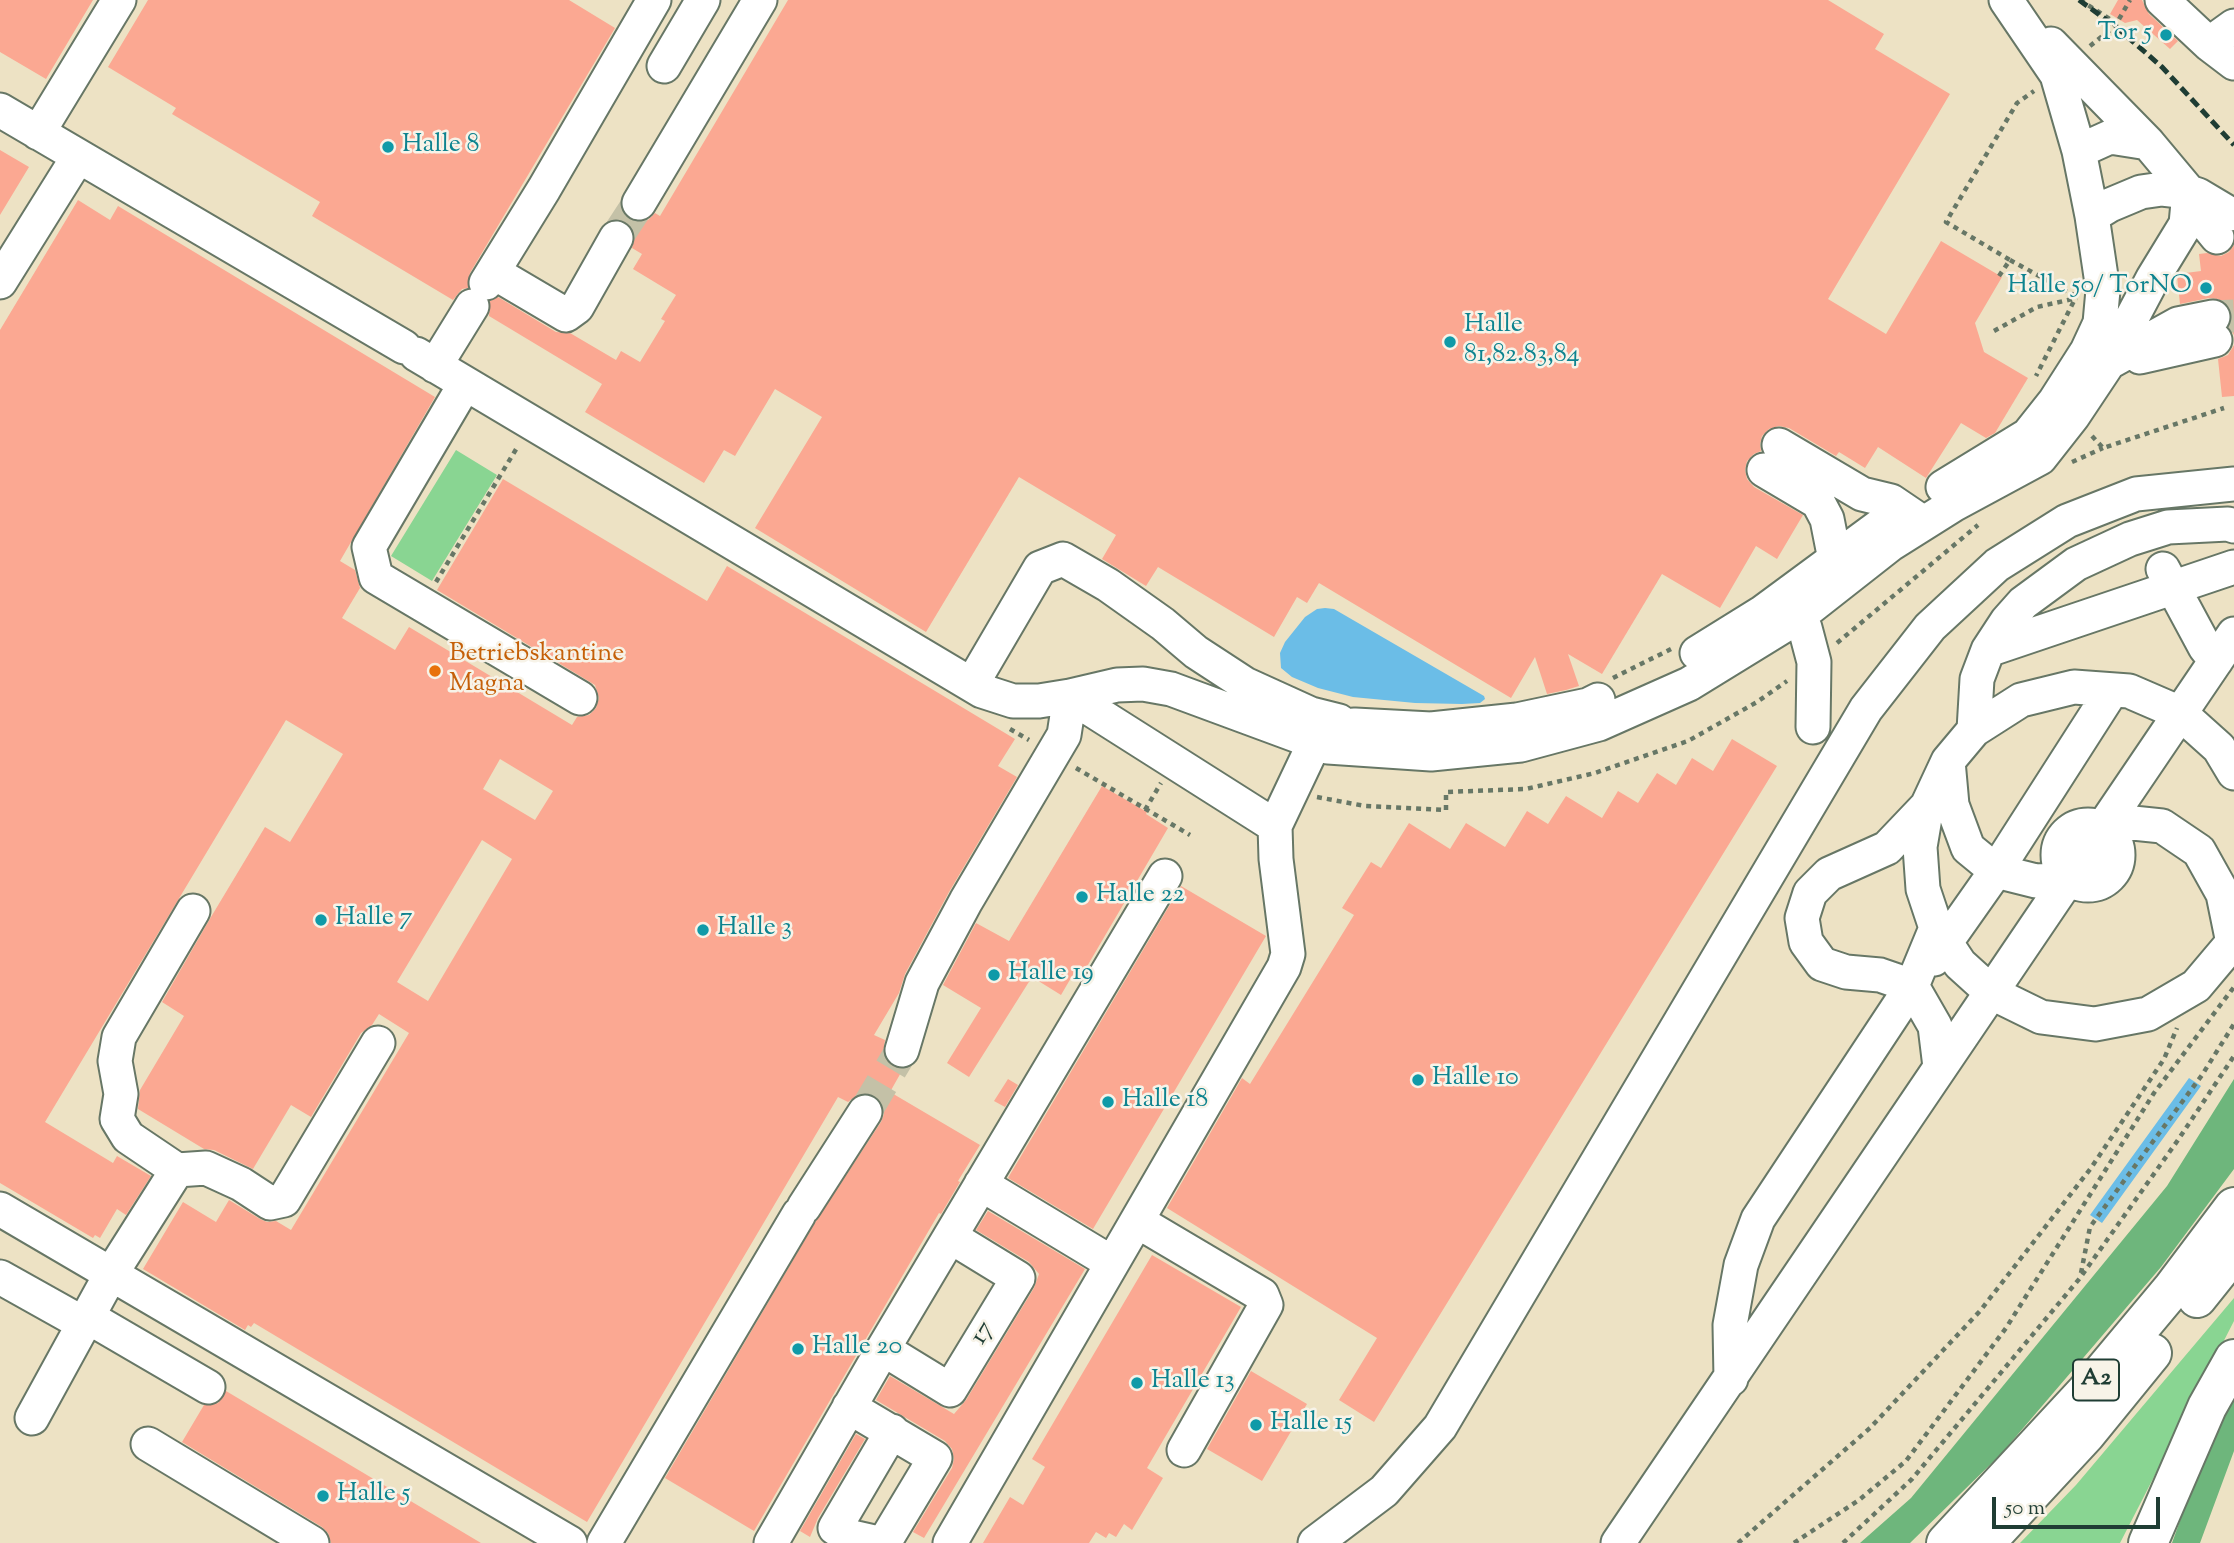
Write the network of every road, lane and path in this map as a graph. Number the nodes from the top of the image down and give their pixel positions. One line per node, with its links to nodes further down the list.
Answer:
1 (118, 0): 14 (street)
2 (703, 0): 11 (street)
3 (760, 0): 19 (street)
4 (2007, 0): 12 (street)
5 (2080, 0): 9 (path)
6 (2130, 0): 9 (path)
7 (2162, 0): 10 (street)
8 (648, 2): 26 (street)
9 (2116, 23): 12 (path)
10 (2226, 45)
11 (663, 66)
12 (2063, 69): 15 (street); 16 (street); 23 (path)
13 (0, 110): 14 (street)
14 (38, 132): 17 (street)
15 (2148, 143): 16 (street); 18 (street)
16 (2079, 151): 20 (street)
17 (78, 156): 25 (street); 28 (street)
18 (2189, 192): 20 (street); 21 (street); 29 (street)
19 (639, 203)
20 (2092, 216): 29 (street)
21 (2223, 225)
22 (617, 238): 26 (street)
23 (2010, 260): 24 (path); 32 (path)
24 (1999, 276)
25 (0, 282)
26 (484, 287): 28 (street)
27 (2214, 328): 29 (street)
28 (418, 356): 30 (street)
29 (2097, 358): 32 (street)
30 (465, 384): 33 (street); 43 (street)
31 (2224, 408): 32 (path)
32 (2064, 409): 36 (street)
33 (531, 424): 43 (path); 48 (street)
34 (2234, 484): 108 (street)
35 (1818, 502): 36 (street); 38 (street); 41 (street)
36 (1914, 517): 38 (street)
37 (2234, 526): 45 (street)
38 (1881, 537): 41 (street)
39 (2234, 546): 42 (street)
40 (2234, 567): 42 (street)
41 (1837, 571): 44 (street)
42 (2167, 579): 45 (street); 46 (street); 47 (street)
43 (424, 604): 51 (street)
44 (1792, 606): 54 (street); 55 (street); 57 (street)
45 (2007, 621): 47 (street)
46 (2225, 648): 52 (street)
47 (1988, 650): 56 (street)
48 (972, 684): 50 (street); 54 (street)
49 (2112, 690): 52 (street); 56 (street); 65 (street)
50 (1070, 696): 57 (street); 58 (street); 62 (street)
51 (580, 698)
52 (2180, 713): 60 (street); 63 (street)
53 (1000, 723): 58 (path)
54 (1355, 725): 57 (street)
55 (1812, 727)
56 (1975, 730): 59 (street)
57 (1318, 735): 62 (street)
58 (1053, 754): 64 (path); 77 (street)
59 (1948, 761): 61 (street); 65 (street)
60 (2234, 773)
61 (1927, 806): 69 (street); 71 (street)
62 (1275, 826): 85 (street)
63 (2103, 828): 67 (street); 67 (street); 70 (street)
64 (1190, 835)
65 (1996, 871): 67 (street); 69 (street)
66 (1165, 876): 82 (street)
67 (2070, 879): 74 (street)
68 (193, 911): 81 (street)
69 (1942, 936): 71 (street); 74 (street)
70 (2234, 942): 72 (street)
71 (1912, 986): 79 (street); 95 (street)
72 (2196, 986): 74 (street); 110 (path)
73 (2234, 987): 111 (path)
74 (1992, 993): 79 (street)
75 (2234, 1024): 91 (path)
76 (378, 1043): 81 (street)
77 (902, 1050)
78 (2234, 1056): 91 (path)
79 (1940, 1067): 95 (street)
80 (865, 1112): 104 (street)
81 (177, 1170): 89 (street)
82 (981, 1184): 86 (street); 88 (street)
83 (2234, 1207): 113 (highway, A2)
84 (0, 1209): 89 (street)
85 (1137, 1221): 88 (street); 101 (street)
86 (951, 1237): 93 (street); 93 (street, 17)
87 (2234, 1252): 114 (highway, A2)
88 (1112, 1263): 107 (street)
89 (111, 1274): 92 (street); 103 (street)
90 (0, 1277): 92 (street)
91 (2080, 1278): 112 (path)
92 (86, 1321): 96 (street); 98 (street)
93 (883, 1349): 97 (street)
94 (2234, 1359): 115 (highway)
95 (1731, 1379): 109 (street)
96 (208, 1387)
97 (849, 1406): 99 (street); 105 (street)
98 (32, 1418)
99 (892, 1431): 106 (street); 106 (street)
100 (148, 1444): 102 (street)
101 (1184, 1450)
102 (312, 1543)
103 (570, 1543)
104 (604, 1543)
105 (771, 1543)
106 (882, 1543)
107 (950, 1543)
108 (1315, 1543)
109 (1618, 1543)
110 (1738, 1543)
111 (1794, 1543)
112 (1843, 1543)
113 (1946, 1543)
114 (1985, 1543)
115 (2148, 1543)

